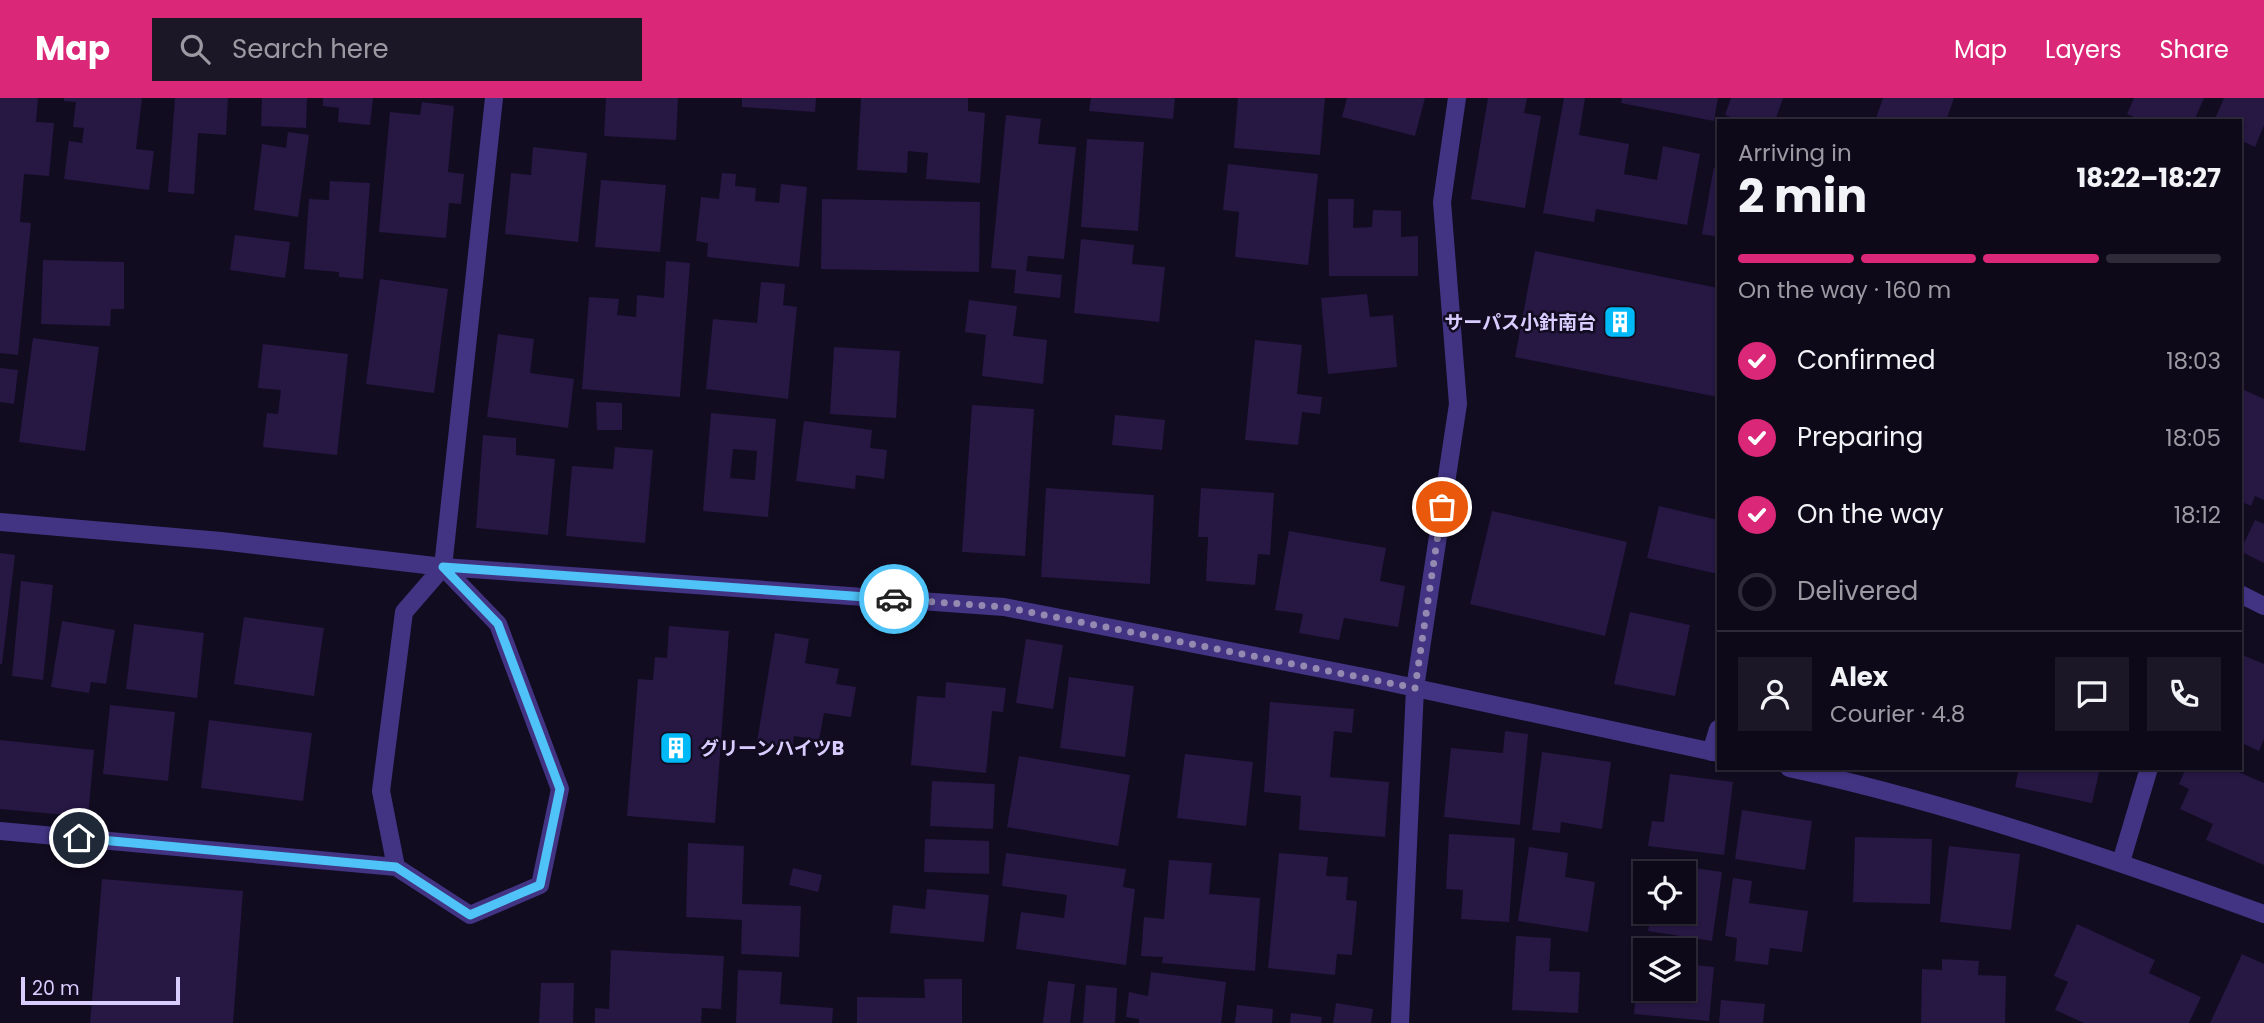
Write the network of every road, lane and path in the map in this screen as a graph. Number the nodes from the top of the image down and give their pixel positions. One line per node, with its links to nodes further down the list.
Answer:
1 (494, 98): 4 (street)
2 (1457, 98): 7 (street)
3 (0, 522): 4 (street)
4 (443, 567): 7 (street); 13 (street); 13 (street)
5 (2242, 595): 6 (street)
6 (2264, 606)
7 (1415, 688): 8 (street); 15 (street)
8 (1715, 752)
9 (1798, 770): 12 (street)
10 (2148, 770): 12 (street)
11 (0, 831): 13 (street)
12 (2122, 862): 14 (street)
13 (396, 867)
14 (2264, 914)
15 (1400, 1023)

